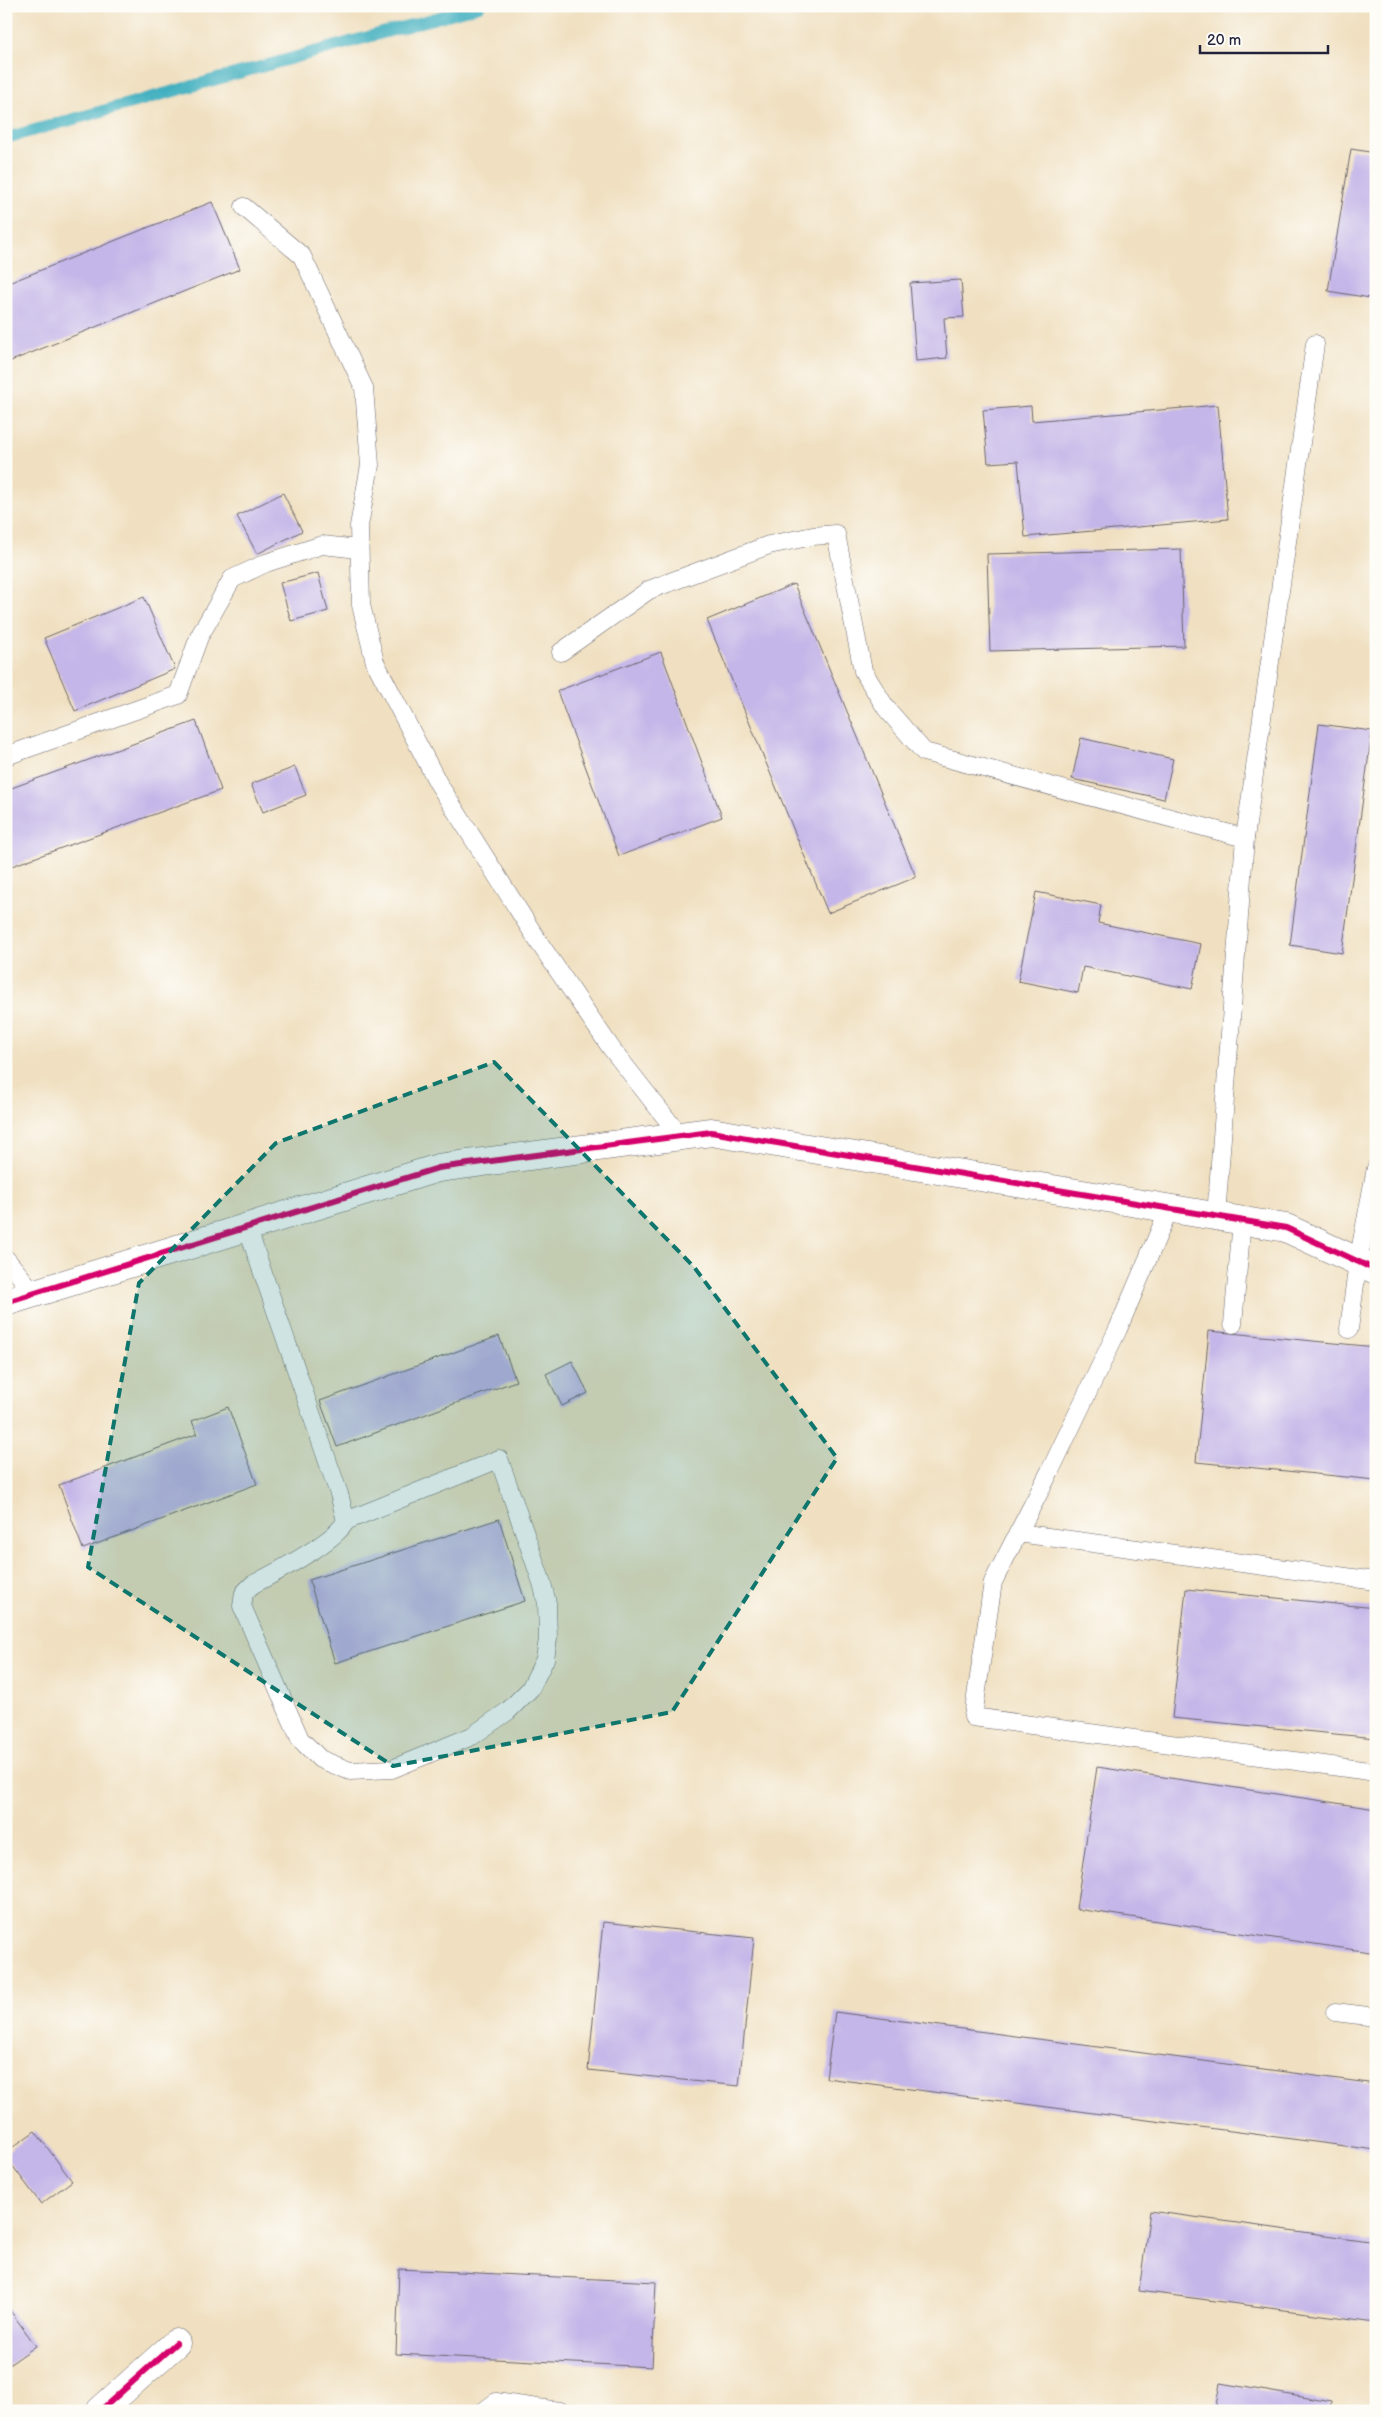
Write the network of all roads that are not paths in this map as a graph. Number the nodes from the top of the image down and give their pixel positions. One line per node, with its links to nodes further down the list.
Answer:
1 (244, 207): 3 (lane)
2 (1315, 344): 6 (lane)
3 (359, 548): 5 (lane); 7 (lane)
4 (561, 652): 6 (lane)
5 (6, 756)
6 (1245, 838): 10 (lane)
7 (680, 1136): 9 (street); 11 (street)
8 (1376, 1168): 13 (lane)
9 (1169, 1209): 10 (street); 19 (lane)
10 (1229, 1218): 13 (street); 16 (lane)
11 (247, 1227): 14 (street); 18 (lane)
12 (6, 1259): 14 (lane)
13 (1367, 1266): 17 (lane)
14 (34, 1293): 15 (street)
15 (6, 1302)
16 (1233, 1324)
17 (1349, 1329)
18 (346, 1521): 18 (lane)
19 (1018, 1533): 20 (lane); 21 (lane)
20 (1376, 1581)
21 (1376, 1772)
22 (1335, 2012): 23 (lane)
23 (1376, 2017)
24 (176, 2343): 25 (street)
25 (100, 2411)
26 (484, 2411): 27 (lane)
27 (559, 2411)

